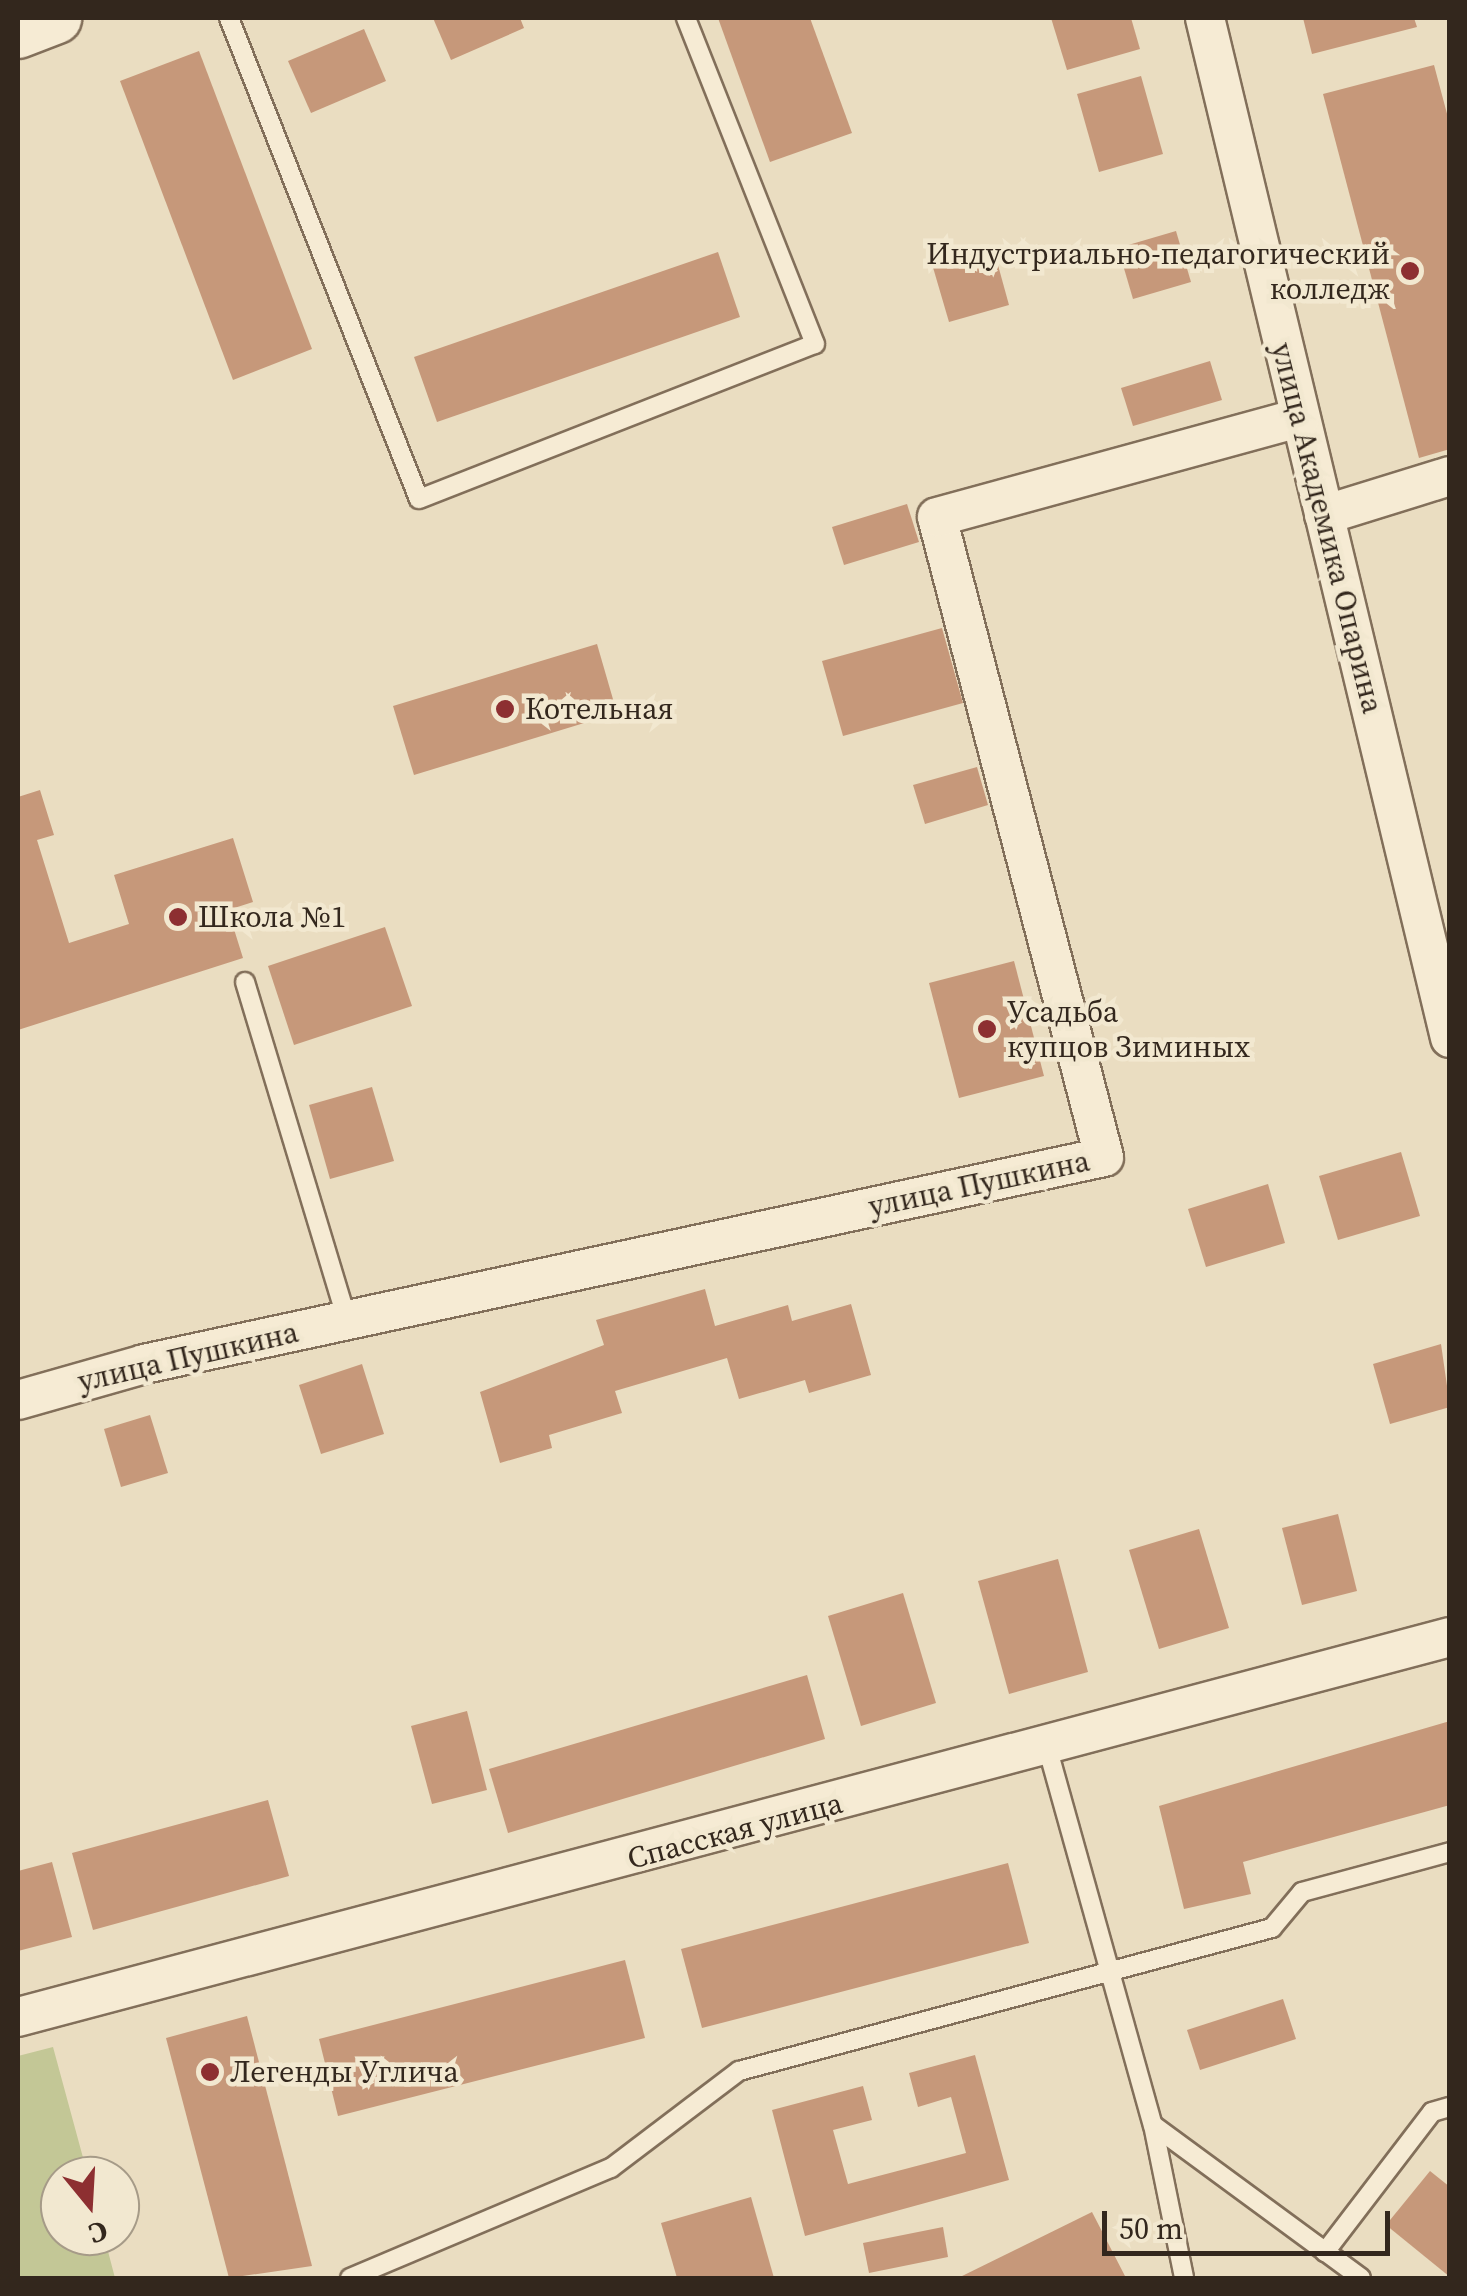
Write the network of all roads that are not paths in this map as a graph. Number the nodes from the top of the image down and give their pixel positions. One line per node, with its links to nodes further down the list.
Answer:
1 (55, 18): 5 (main road)
2 (229, 18): 3 (lane)
3 (686, 18)
4 (1205, 18): 6 (street, улица Академика Опарина)
5 (18, 32)
6 (1300, 418): 8 (street, улица Академика Опарина); 11 (street, улица Пушкина)
7 (1450, 476): 8 (street)
8 (1324, 515): 10 (street, улица Академика Опарина)
9 (245, 982): 11 (lane)
10 (1450, 1038)
11 (347, 1320): 12 (street, улица Пушкина)
12 (18, 1400)
13 (1450, 1637): 14 (street, Спасская улица)
14 (1048, 1750): 16 (lane); 17 (street, Спасская улица)
15 (1450, 1852): 16 (lane)
16 (1112, 1968): 19 (lane); 21 (lane)
17 (18, 2017)
18 (1450, 2107): 20 (lane)
19 (1153, 2125): 20 (lane); 22 (lane)
20 (1325, 2252): 23 (lane)
21 (350, 2278)
22 (1184, 2278)
23 (1361, 2278)

